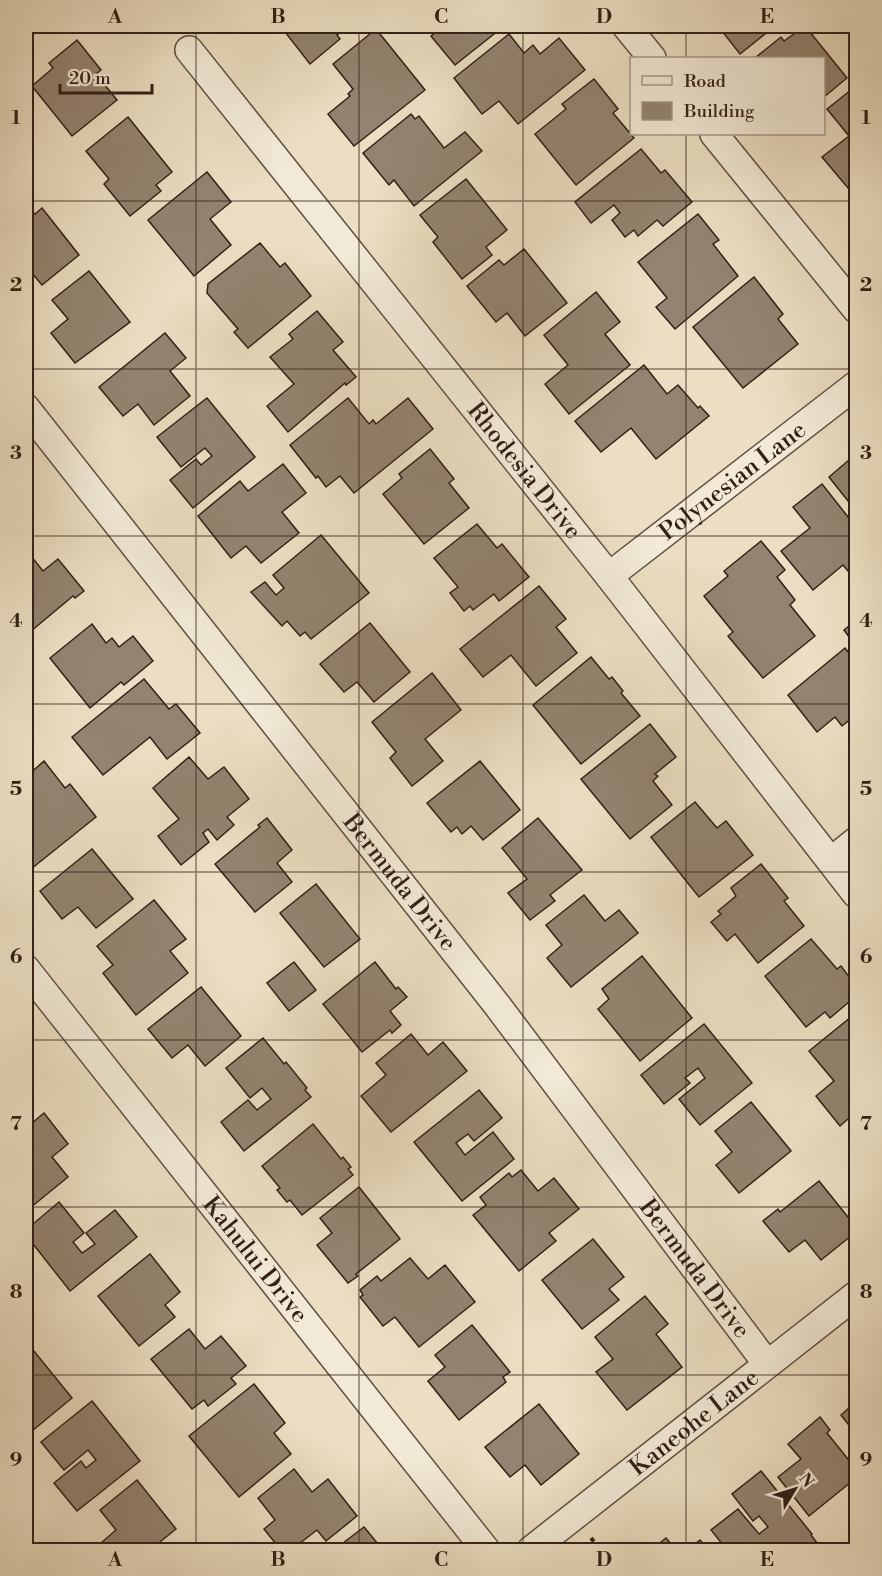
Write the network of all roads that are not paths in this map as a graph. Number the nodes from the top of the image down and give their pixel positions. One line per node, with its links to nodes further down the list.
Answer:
1 (626, 26): 3 (street)
2 (189, 50): 8 (street, Rhodesia Drive)
3 (651, 57)
4 (715, 135): 5 (street)
5 (856, 309)
6 (856, 385): 8 (street, Polynesian Lane)
7 (26, 408): 14 (street, Bermuda Drive)
8 (609, 576): 10 (street, Rhodesia Drive)
9 (856, 841): 10 (street)
10 (831, 861): 11 (street, Rhodesia Drive)
11 (856, 894)
12 (26, 969): 15 (street, Kahului Drive)
13 (856, 1295): 14 (street, Kaneohe Lane)
14 (767, 1364): 16 (street, Kaneohe Lane)
15 (486, 1551)
16 (531, 1551)

